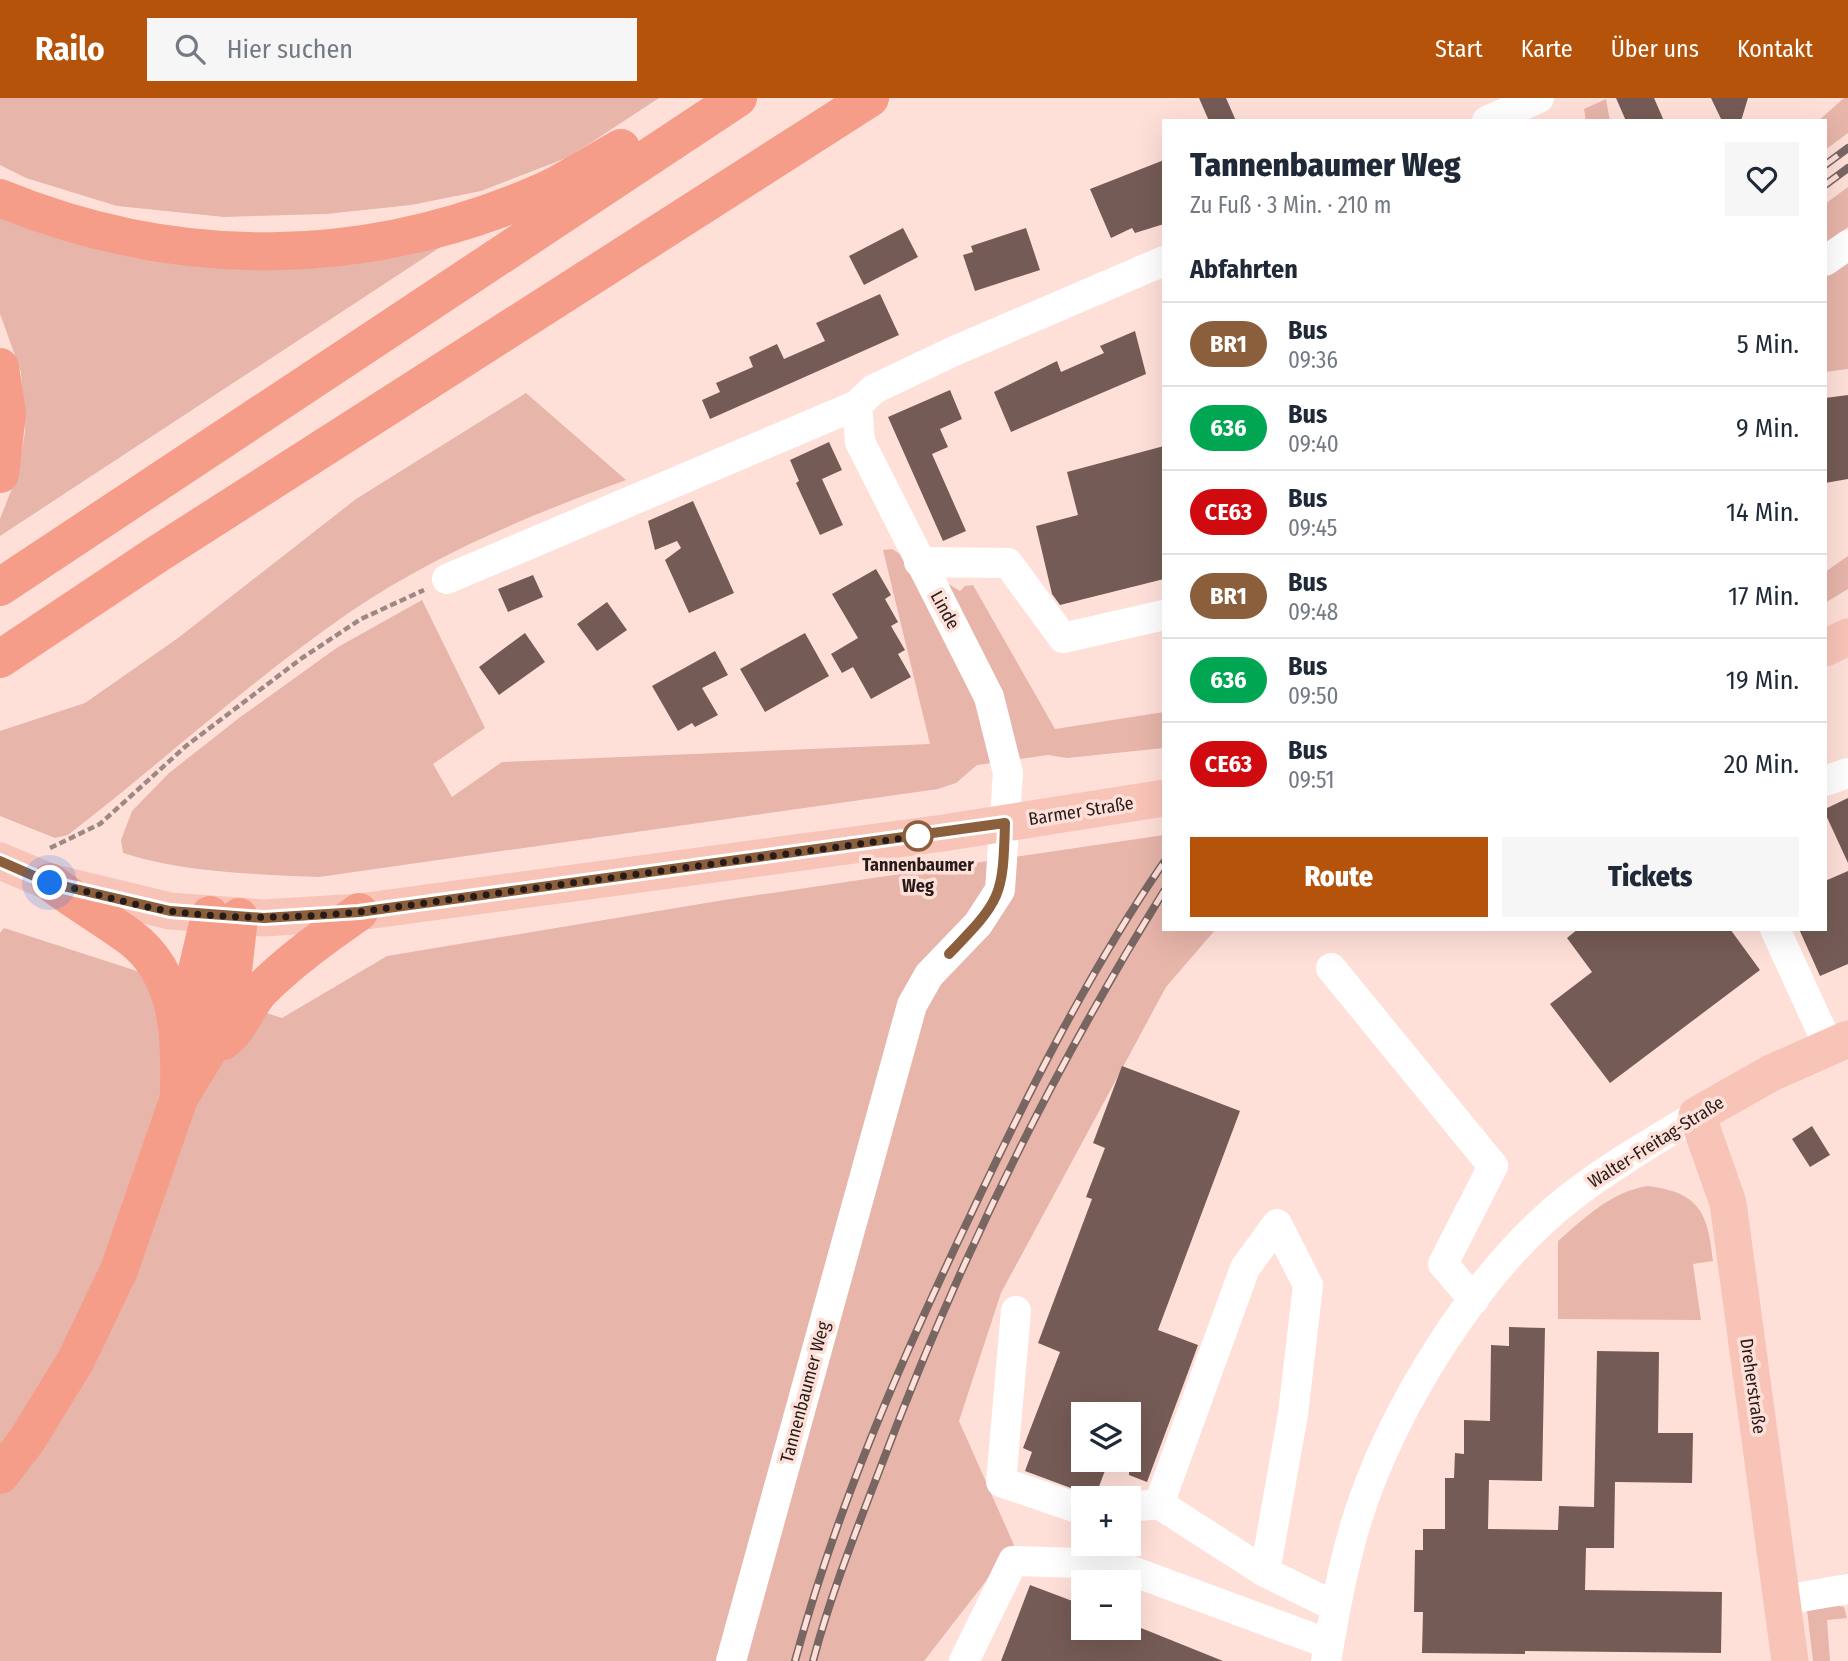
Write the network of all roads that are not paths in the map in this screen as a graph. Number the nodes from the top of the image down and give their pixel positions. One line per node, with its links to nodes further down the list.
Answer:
1 (870, 98): 18 (highway)
2 (1539, 98): 4 (street)
3 (737, 99): 5 (highway); 14 (highway)
4 (1491, 119)
5 (0, 198)
6 (1848, 245): 7 (street)
7 (1827, 260)
8 (1162, 262): 10 (street)
9 (0, 367): 11 (highway)
10 (857, 405): 12 (street, Linde); 13 (street)
11 (0, 474)
12 (919, 562): 15 (street); 22 (street, Linde)
13 (447, 579)
14 (0, 587)
15 (1162, 615)
16 (1848, 637): 17 (main road)
17 (1827, 647)
18 (0, 659)
19 (1848, 773): 20 (street)
20 (1827, 780)
21 (1162, 798): 22 (main road, Barmer Straße)
22 (1005, 823): 25 (main road, Barmer Straße); 43 (street, Tannenbaumer Weg)
23 (50, 865): 24 (main road); 26 (main road); 30 (highway)
24 (3, 867)
25 (346, 913): 26 (main road); 30 (highway)
26 (224, 916): 30 (highway)
27 (1776, 931): 29 (street)
28 (1331, 968): 32 (street)
29 (1838, 1043): 31 (main road, Walter-Freitag-Straße)
30 (194, 1047): 34 (highway)
31 (1697, 1115): 32 (street, Walter-Freitag-Straße); 40 (main road, Dreherstraße)
32 (1474, 1300): 41 (street, Walter-Freitag-Straße)
33 (1016, 1311): 36 (street)
34 (0, 1475)
35 (1158, 1504): 37 (street); 38 (street); 38 (street)
36 (1071, 1506)
37 (1141, 1506)
38 (1265, 1572): 41 (street)
39 (1848, 1590): 40 (street)
40 (1783, 1600): 45 (main road, Dreherstraße)
41 (1336, 1606): 42 (street, Walter-Freitag-Straße)
42 (1327, 1653): 44 (street)
43 (731, 1661)
44 (964, 1661)
45 (1790, 1661)

